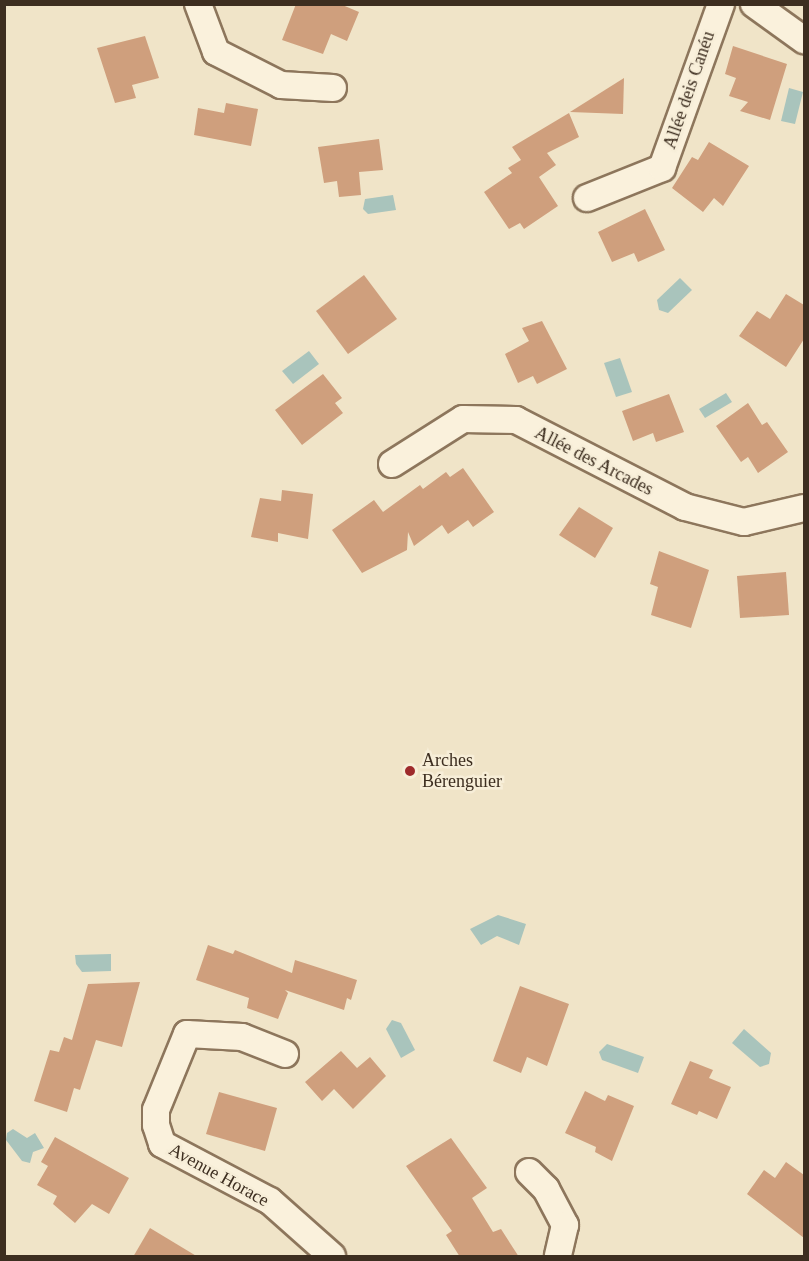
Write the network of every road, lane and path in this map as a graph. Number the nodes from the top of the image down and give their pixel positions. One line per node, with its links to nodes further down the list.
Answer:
1 (198, 4): 5 (street)
2 (721, 4): 6 (street, Allée deis Canéu)
3 (754, 4): 4 (street)
4 (804, 40)
5 (333, 88)
6 (587, 198)
7 (392, 464): 8 (street, Allée des Arcades)
8 (804, 508)
9 (285, 1054): 11 (street, Avenue Horace)
10 (529, 1172): 12 (street)
11 (332, 1257)
12 (558, 1257)

